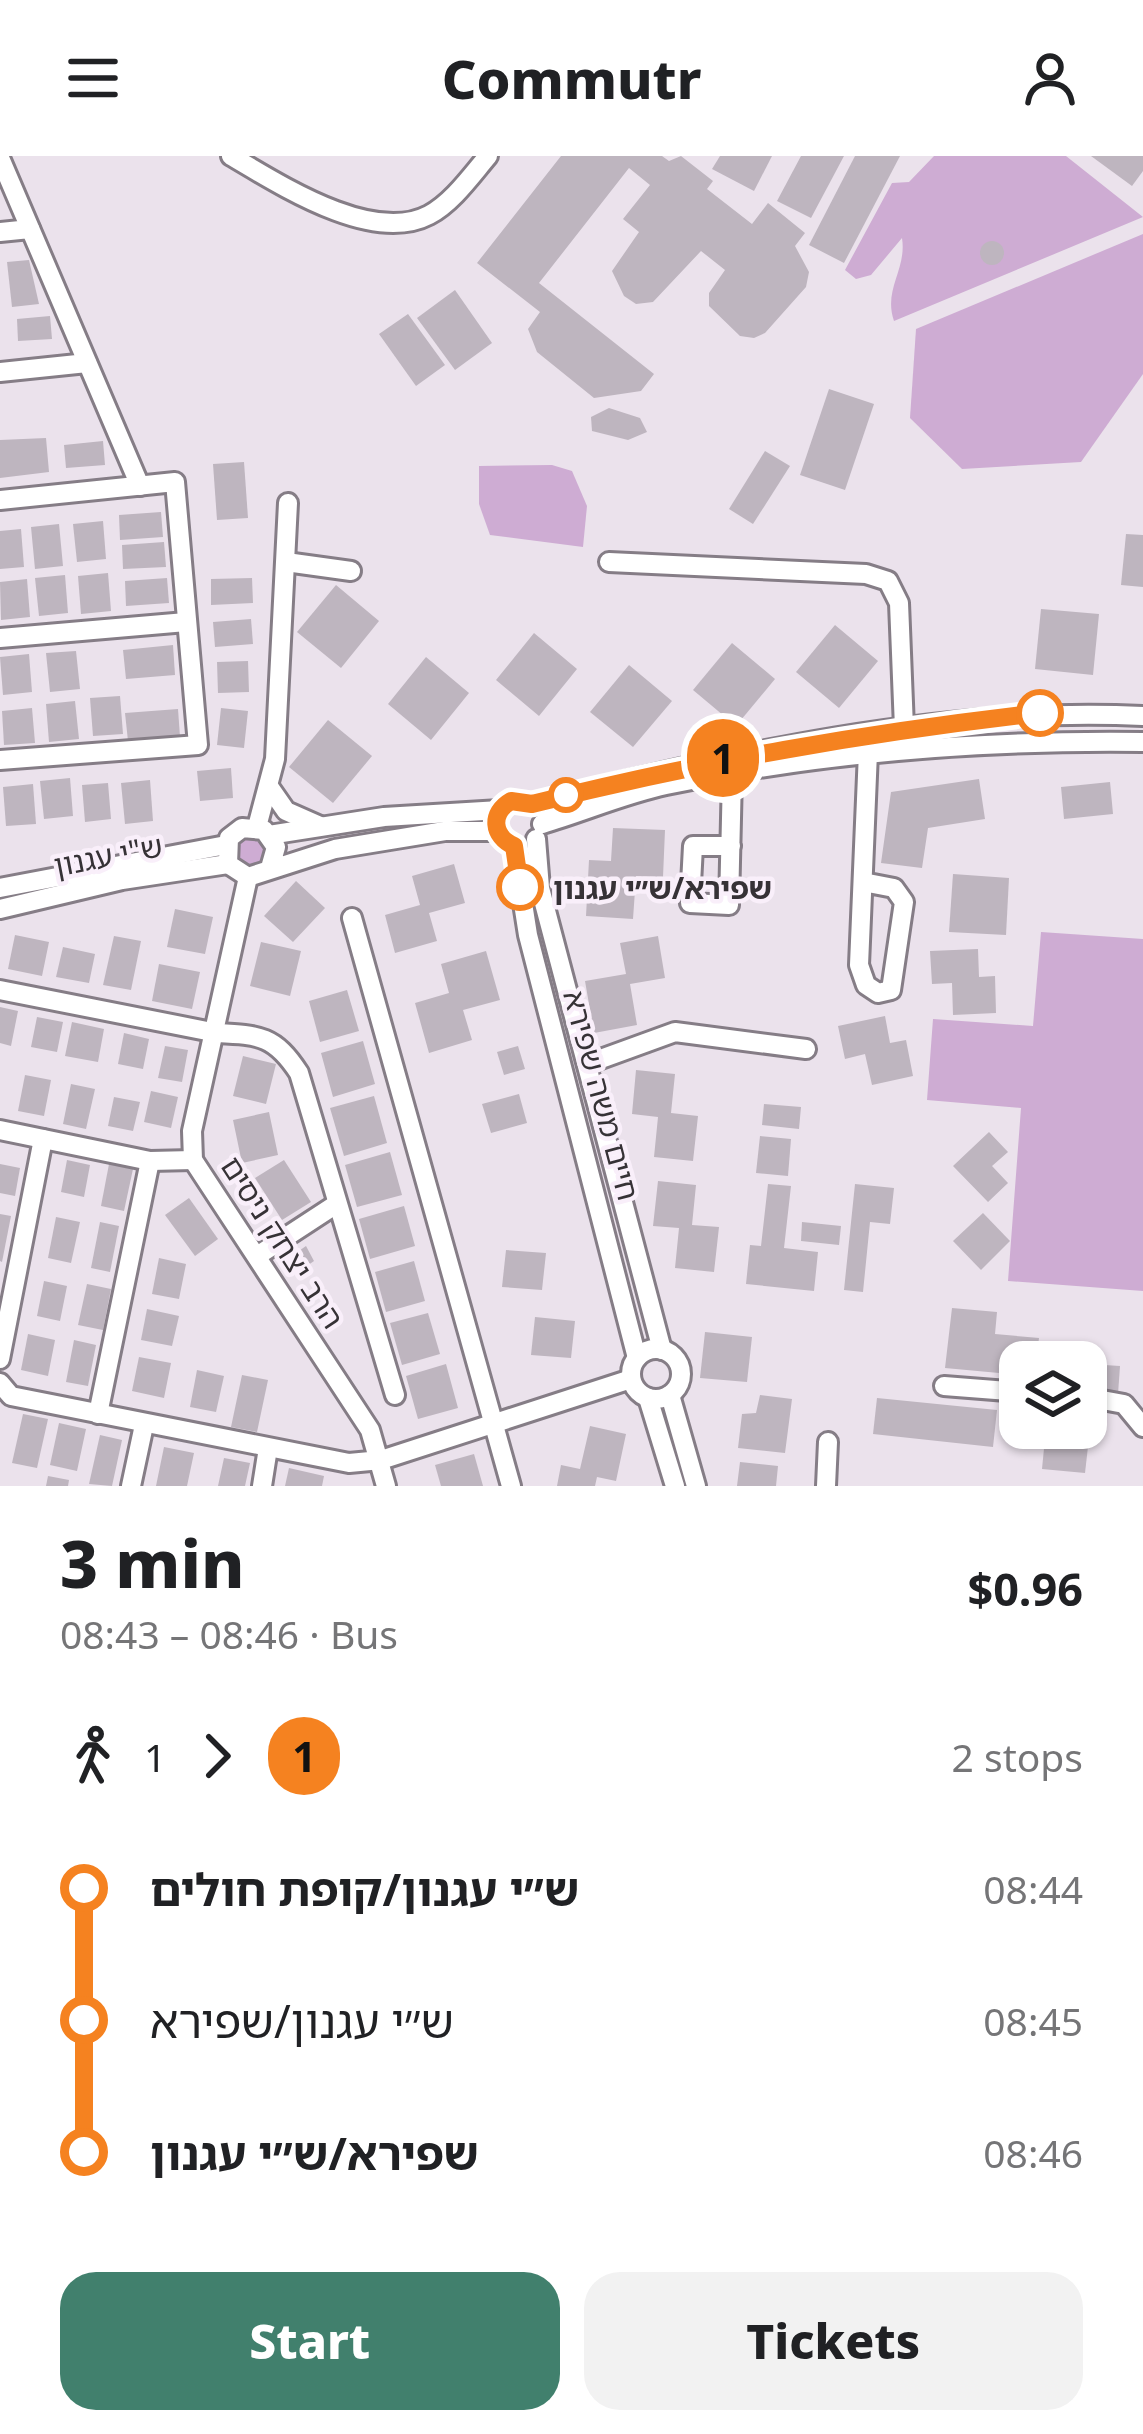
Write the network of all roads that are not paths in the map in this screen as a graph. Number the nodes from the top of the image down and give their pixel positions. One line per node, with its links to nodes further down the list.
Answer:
1 (231, 156): 2 (street)
2 (488, 156)
3 (0, 158): 4 (street)
4 (30, 230): 5 (street); 6 (street)
5 (0, 232)
6 (87, 363): 7 (street); 8 (street)
7 (0, 372)
8 (140, 486): 9 (street); 14 (street)
9 (0, 500)
10 (288, 502): 11 (street)
11 (286, 562): 13 (street); 22 (street)
12 (608, 562): 17 (street)
13 (351, 571)
14 (186, 622): 15 (street); 20 (street)
15 (0, 638)
16 (1143, 716): 17 (street)
17 (904, 728): 23 (street)
18 (1143, 742): 19 (street)
19 (868, 752): 21 (street); 34 (street)
20 (0, 760)
21 (732, 775): 28 (street); 30 (street)
22 (270, 788): 25 (street); 26 (street)
23 (532, 804): 24 (street); 28 (street)
24 (500, 810): 25 (street); 27 (street)
25 (325, 827): 26 (street)
26 (263, 831): 31 (street); 32 (street)
27 (497, 831): 29 (street); 32 (street)
28 (539, 831): 29 (street); 41 (street, חיים משה שפירא)
29 (514, 846): 49 (street, חיים משה שפירא)
30 (731, 846)
31 (227, 854): 33 (street); 35 (street, ש"י עגנון); 36 (street, ש"י עגנון)
32 (270, 868): 33 (street)
33 (248, 878): 39 (street, הרב יצחק ניסים)
34 (863, 882): 34 (street)
35 (0, 888)
36 (0, 909)
37 (352, 918): 60 (street)
38 (0, 990): 39 (street)
39 (218, 1033): 45 (street, הרב יצחק ניסים); 46 (street)
40 (806, 1049): 41 (street)
41 (587, 1064): 48 (street, חיים משה שפירא)
42 (0, 1130): 43 (street)
43 (43, 1139): 44 (street); 50 (street)
44 (150, 1160): 45 (street); 59 (street)
45 (193, 1160): 47 (street, הרב יצחק ניסים)
46 (334, 1205): 47 (street); 55 (street)
47 (257, 1256): 65 (street, הרב יצחק ניסים)
48 (662, 1350): 49 (street); 56 (street)
49 (637, 1358): 51 (street)
50 (0, 1359)
51 (632, 1379): 57 (street); 60 (street)
52 (0, 1383): 59 (street)
53 (944, 1386): 54 (street)
54 (999, 1390)
55 (395, 1395)
56 (670, 1395): 57 (street); 71 (street)
57 (648, 1398): 70 (street)
58 (1107, 1401): 62 (street)
59 (98, 1414): 61 (street)
60 (493, 1422): 65 (street); 69 (street)
61 (144, 1425): 64 (street); 66 (street)
62 (1143, 1427)
63 (828, 1442): 72 (street)
64 (268, 1448): 65 (street); 67 (street)
65 (381, 1460): 68 (street, הרב יצחק ניסים)
66 (131, 1486)
67 (262, 1486)
68 (386, 1486)
69 (511, 1486)
70 (675, 1486)
71 (696, 1486)
72 (826, 1486)

